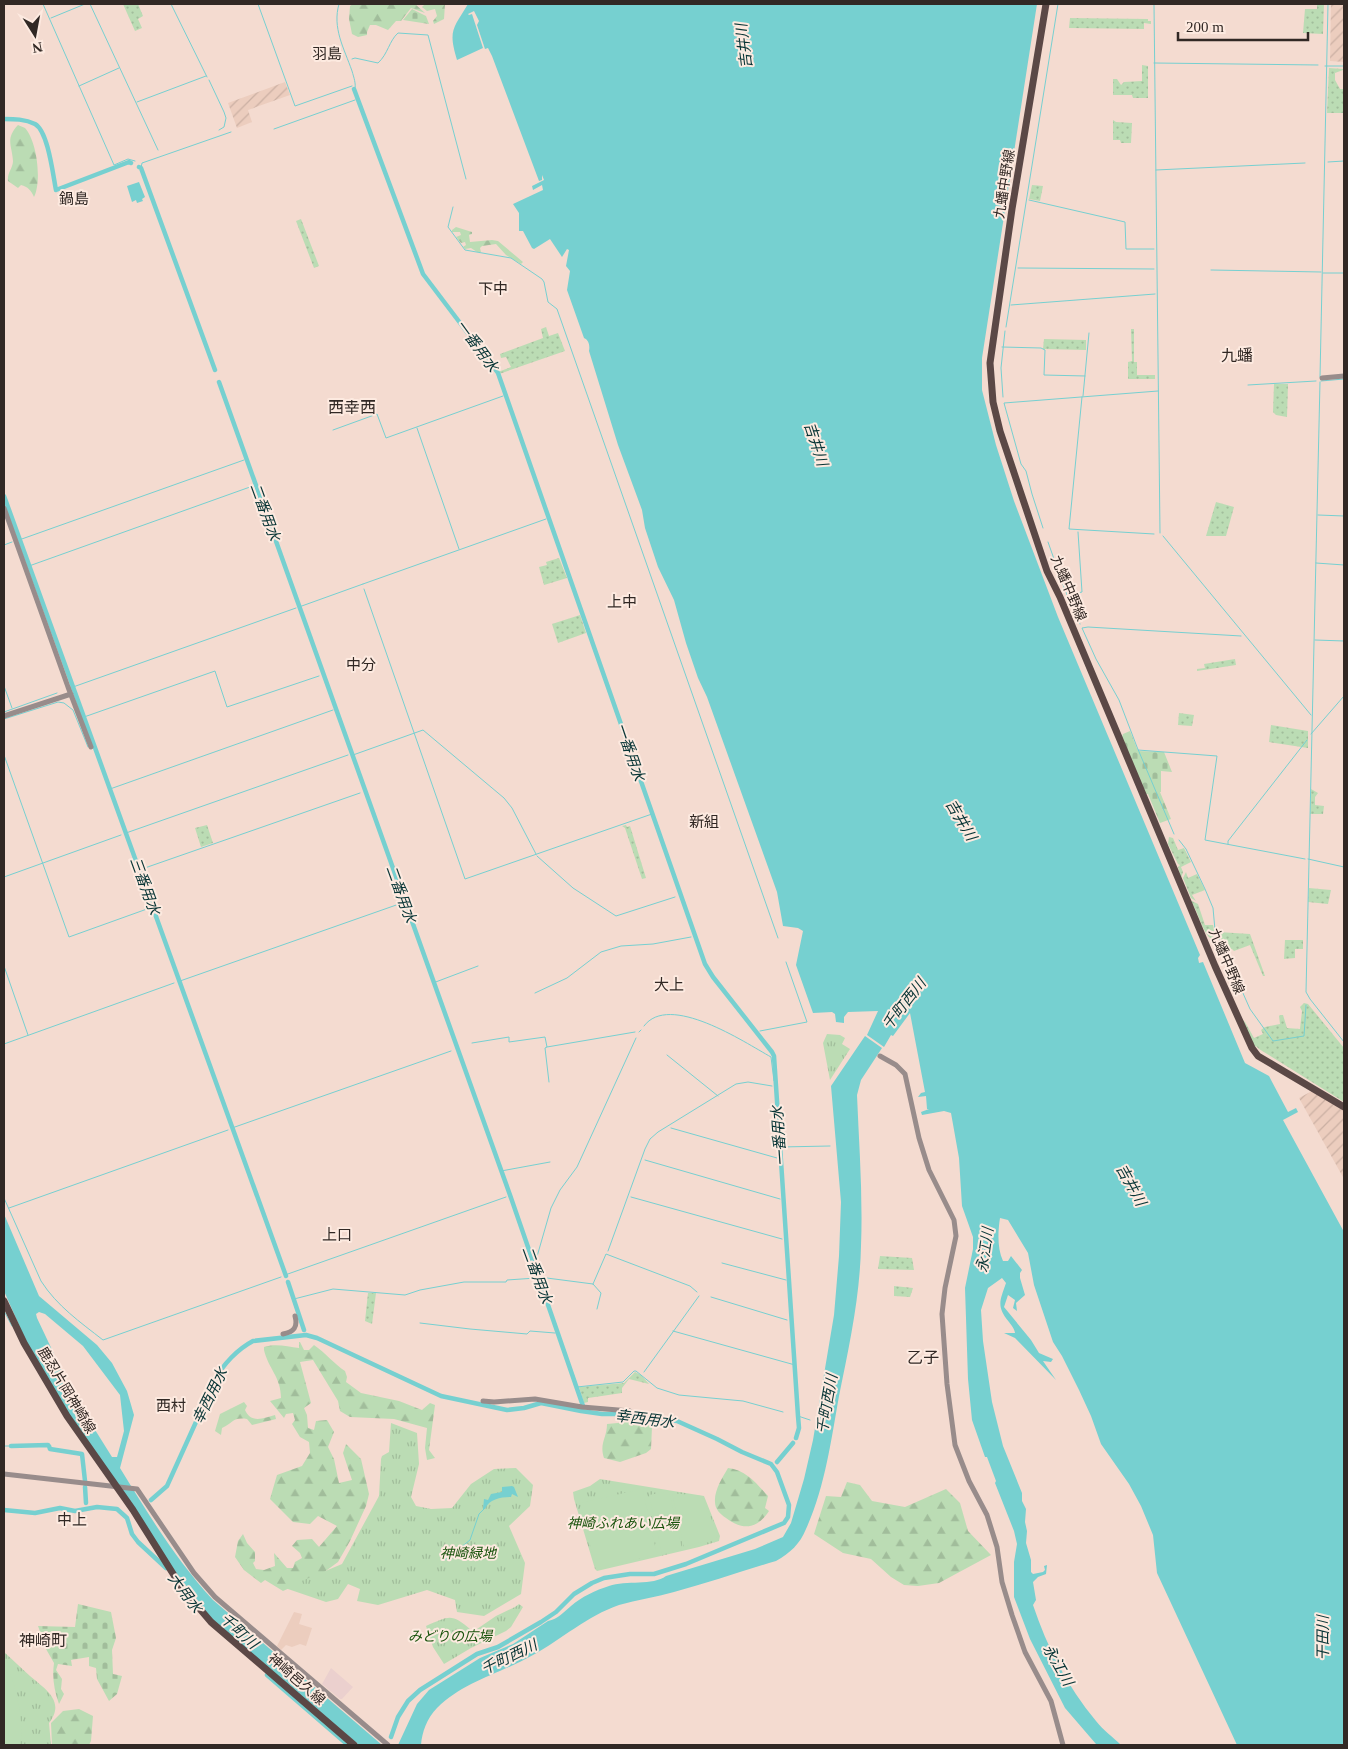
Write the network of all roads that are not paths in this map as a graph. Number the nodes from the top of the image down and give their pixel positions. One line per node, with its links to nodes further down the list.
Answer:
1 (1046, 4): 9 (main road, 九蟠中野線)
2 (1344, 376): 3 (street)
3 (1322, 378)
4 (4, 508): 5 (street)
5 (71, 694): 6 (street); 7 (street)
6 (4, 716)
7 (92, 747)
8 (880, 1056): 19 (street)
9 (1344, 1107)
10 (4, 1301): 16 (main road, 鹿忍片岡神崎線)
11 (295, 1316): 12 (street)
12 (283, 1334)
13 (482, 1401): 14 (street)
14 (630, 1411)
15 (4, 1474): 16 (street)
16 (119, 1487): 17 (main road, 神崎邑久線); 18 (street)
17 (354, 1745)
18 (388, 1745)
19 (1063, 1745)

